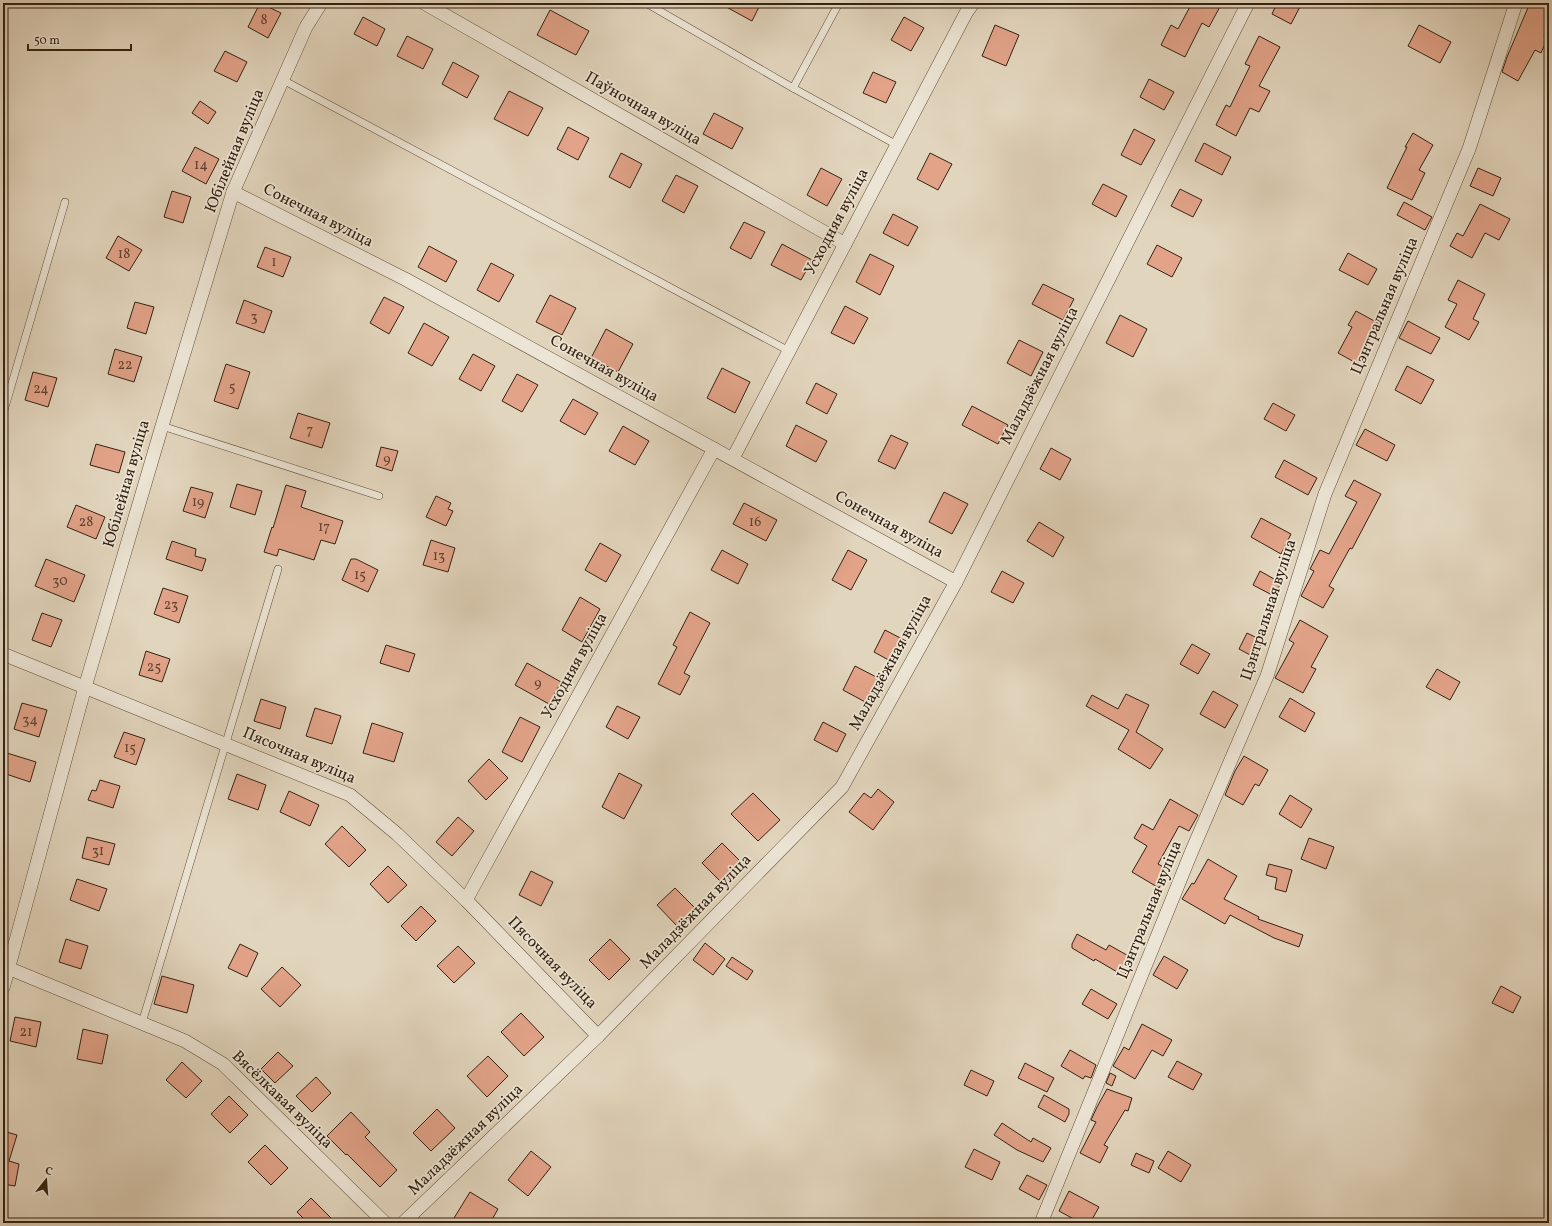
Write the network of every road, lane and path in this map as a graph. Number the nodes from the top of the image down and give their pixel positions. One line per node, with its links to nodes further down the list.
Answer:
1 (321, 3): 8 (street, Юбілейная вуліца)
2 (424, 3): 13 (street, Паўночная вуліца)
3 (646, 3): 9 (lane)
4 (839, 3): 9 (lane)
5 (973, 3): 10 (street, Усходняя вуліца)
6 (1248, 3): 21 (street, Маладзёжная вуліца)
7 (1516, 3): 32 (street, Цэнтральная вуліца)
8 (283, 80): 11 (street, Юбілейная вуліца); 14 (lane)
9 (793, 88): 10 (lane)
10 (897, 145): 13 (street, Усходняя вуліца)
11 (234, 192): 16 (street, Юбілейная вуліца); 17 (street, Сонечная вуліца)
12 (65, 202): 15 (lane)
13 (845, 244): 14 (street, Усходняя вуліца)
14 (789, 351): 18 (street, Усходняя вуліца)
15 (3, 414)
16 (162, 426): 19 (lane); 23 (street, Юбілейная вуліца)
17 (714, 449): 18 (street, Сонечная вуліца); 25 (street, Усходняя вуліца)
18 (733, 458): 21 (street, Сонечная вуліца)
19 (379, 496)
20 (278, 568): 24 (lane)
21 (956, 582): 29 (street, Маладзёжная вуліца)
22 (3, 654): 23 (street, Пясочная вуліца)
23 (85, 687): 24 (street, Пясочная вуліца); 26 (street, Юбілейная вуліца)
24 (226, 744): 25 (street, Пясочная вуліца); 28 (lane)
25 (466, 900): 29 (street, Пясочная вуліца)
26 (8, 968): 27 (street, Юбілейная вуліца); 28 (street, Вясёлкавая вуліца)
27 (3, 988)
28 (142, 1023): 30 (street, Вясёлкавая вуліца)
29 (598, 1036): 31 (street, Маладзёжная вуліца)
30 (385, 1223)
31 (403, 1223)
32 (1041, 1223)

